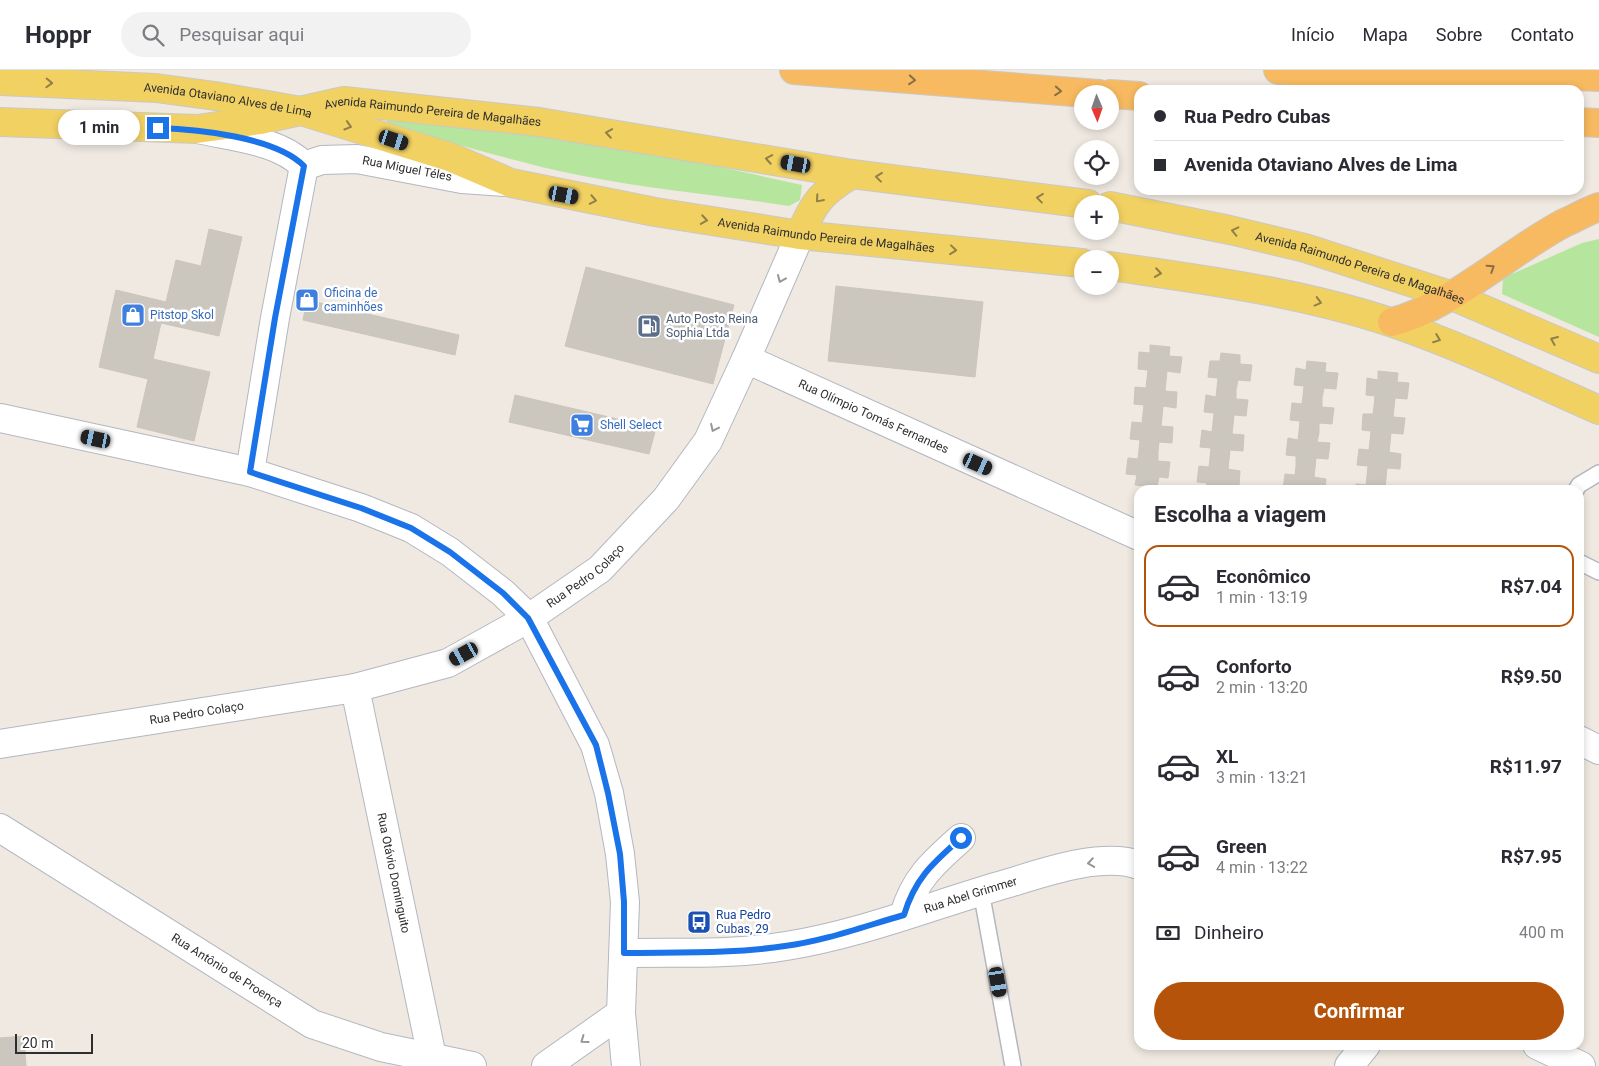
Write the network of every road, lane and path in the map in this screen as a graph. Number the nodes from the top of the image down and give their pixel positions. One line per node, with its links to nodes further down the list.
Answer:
1 (794, 70): 5 (highway, one-way to 5)
2 (1278, 70): 3 (highway)
3 (1599, 77)
4 (0, 81): 8 (main road, Avenida Otaviano Alves de Lima, one-way to 8)
5 (1074, 92)
6 (1119, 95): 7 (highway)
7 (1134, 96)
8 (302, 111): 12 (main road, Avenida Otaviano Alves de Lima); 14 (main road, Avenida Raimundo Pereira de Magalhães, one-way to 8); 15 (main road, Avenida Raimundo Pereira de Magalhães, one-way to 15)
9 (0, 122): 12 (main road, Avenida Otaviano Alves de Lima)
10 (1584, 122): 11 (highway)
11 (1599, 123)
12 (197, 129): 13 (street)
13 (304, 166): 15 (street, Rua Miguel Téles); 28 (street)
14 (852, 174): 16 (main road, Avenida Raimundo Pereira de Magalhães, one-way to 14); 19 (main road, one-way to 19)
15 (511, 182): 19 (main road, Avenida Raimundo Pereira de Magalhães, one-way to 19)
16 (1074, 202)
17 (1599, 207): 22 (highway, one-way to 17)
18 (1119, 208): 22 (main road, Avenida Raimundo Pereira de Magalhães, one-way to 18)
19 (800, 235): 20 (main road, Avenida Raimundo Pereira de Magalhães, one-way to 20); 24 (street, Rua Pedro Colaço, one-way to 24)
20 (1074, 262)
21 (1119, 267): 23 (main road, one-way to 23)
22 (1450, 295): 23 (highway); 25 (main road, Avenida Raimundo Pereira de Magalhães, one-way to 22)
23 (1392, 322): 26 (main road, one-way to 26)
24 (746, 359): 31 (street, Rua Olímpio Tomás Fernandes); 34 (street, Rua Pedro Colaço, one-way to 34)
25 (1599, 359)
26 (1599, 410)
27 (0, 418): 28 (street)
28 (250, 472): 34 (street)
29 (1599, 473): 30 (lane)
30 (1579, 485)
31 (1134, 534)
32 (1584, 564): 33 (lane)
33 (1599, 572)
34 (528, 618): 35 (street, Rua Pedro Colaço); 44 (street)
35 (355, 688): 37 (street, Rua Pedro Colaço); 48 (street, Rua Otávio Dominguito)
36 (1584, 742): 38 (street)
37 (0, 744)
38 (1599, 750)
39 (0, 828): 48 (street, Rua Antônio de Proença)
40 (961, 838): 43 (street)
41 (1134, 865): 42 (street, Rua Abel Grimmer, one-way to 42)
42 (981, 891): 43 (street, Rua Abel Grimmer); 52 (lane)
43 (904, 915): 44 (street, Rua Abel Grimmer)
44 (624, 953): 45 (street)
45 (621, 1013): 50 (street, one-way to 50); 51 (street)
46 (1362, 1050): 53 (street)
47 (1547, 1050): 54 (street)
48 (432, 1057): 49 (street, Rua Antônio de Proença)
49 (472, 1066)
50 (546, 1066)
51 (626, 1066)
52 (1013, 1066)
53 (1349, 1066)
54 (1581, 1066)

